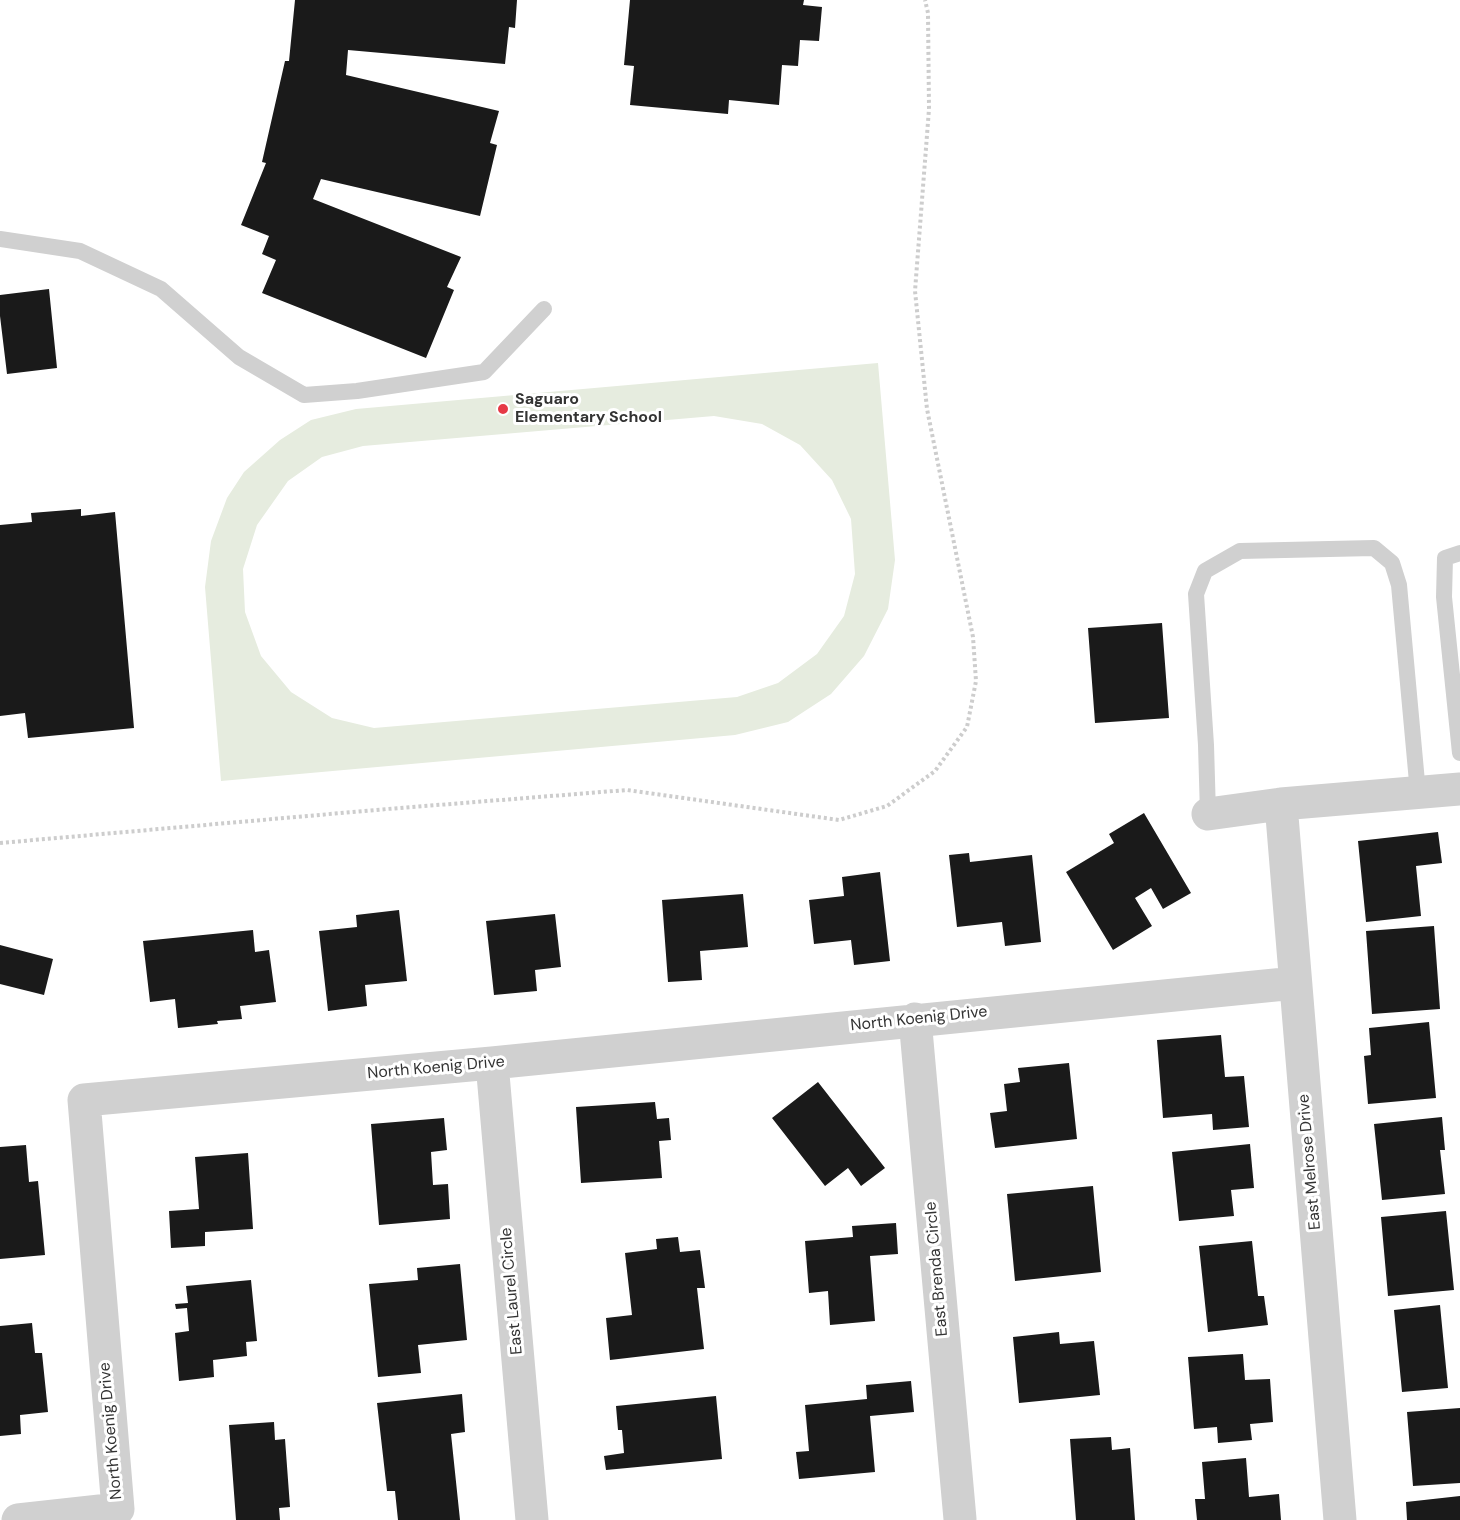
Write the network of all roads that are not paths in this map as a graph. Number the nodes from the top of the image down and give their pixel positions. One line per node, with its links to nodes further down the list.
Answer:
1 (0, 239): 2 (lane)
2 (544, 309)
3 (1460, 553): 4 (lane)
4 (1460, 753)
5 (1460, 789): 6 (street)
6 (1418, 793): 7 (street); 8 (lane)
7 (1281, 804): 8 (street); 9 (street, East Melrose Drive)
8 (1208, 814)
9 (1295, 983): 10 (street, North Koenig Drive); 15 (street, East Melrose Drive)
10 (915, 1019): 11 (street, North Koenig Drive); 12 (street, East Brenda Circle)
11 (492, 1063): 13 (street, North Koenig Drive); 14 (street, East Laurel Circle)
12 (960, 1519)
13 (18, 1520)
14 (532, 1520)
15 (1340, 1520)

